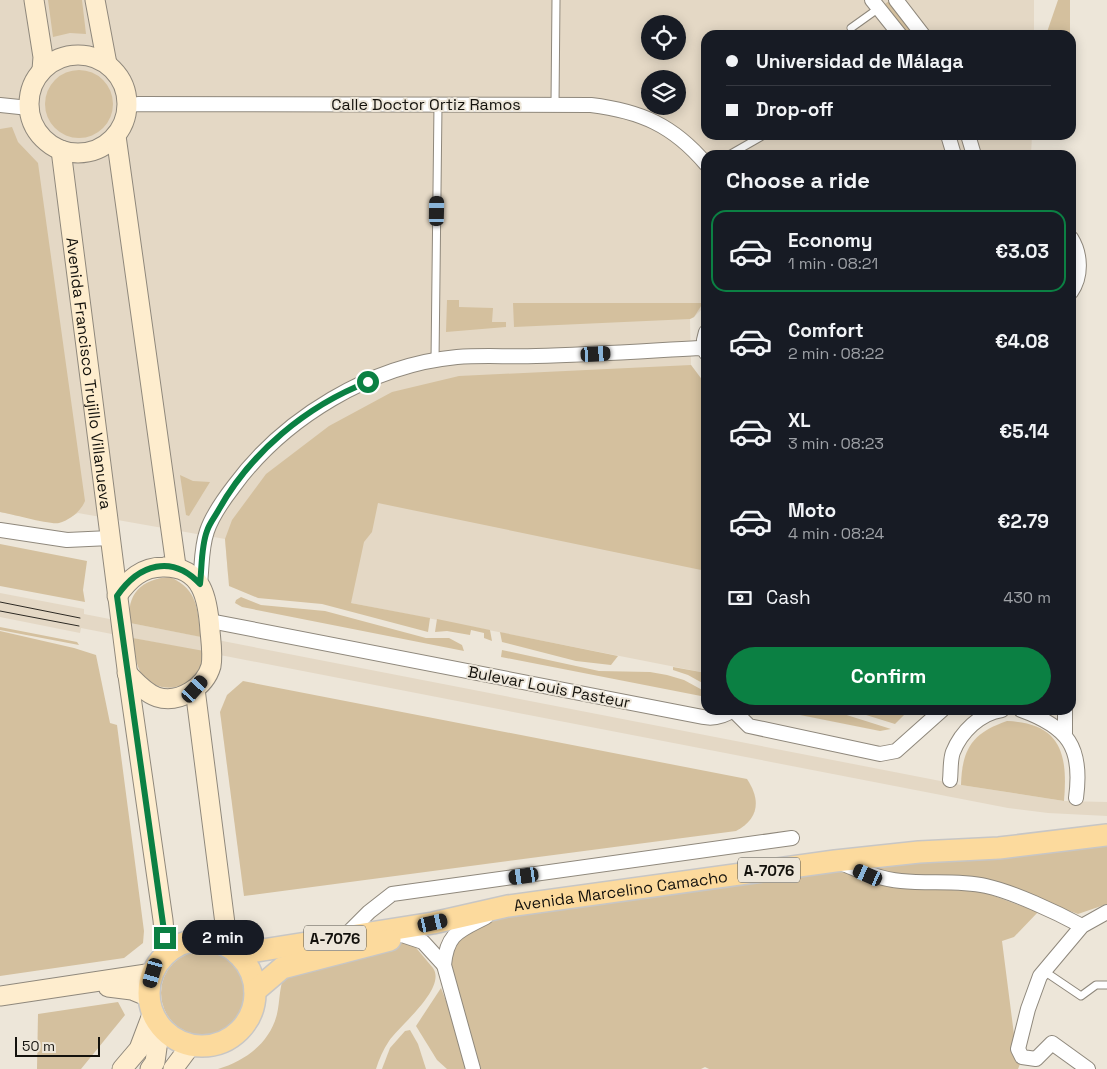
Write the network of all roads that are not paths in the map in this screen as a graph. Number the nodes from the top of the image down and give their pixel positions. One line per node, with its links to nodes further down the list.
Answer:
1 (34, 0): 10 (street)
2 (96, 0): 9 (street)
3 (556, 0): 11 (lane)
4 (896, 0): 8 (street)
5 (876, 4): 6 (lane); 7 (street)
6 (851, 28)
7 (896, 30)
8 (919, 30)
9 (107, 64): 10 (street); 14 (street)
10 (42, 70): 15 (street)
11 (555, 104): 13 (street, Calle Doctor Ortiz Ramos); 20 (street, Calle Doctor Ortiz Ramos)
12 (0, 105): 15 (street)
13 (438, 105): 14 (street, Calle Doctor Ortiz Ramos); 24 (lane)
14 (128, 106): 16 (street)
15 (29, 108): 18 (street)
16 (116, 136): 18 (street); 27 (street)
17 (755, 140): 19 (lane)
18 (61, 150): 26 (street, Avenida Francisco Trujillo Villanueva)
19 (738, 150)
20 (701, 159)
21 (1076, 249): 22 (street)
22 (1076, 281)
23 (701, 349): 24 (street)
24 (435, 361): 28 (street)
25 (0, 530): 26 (street)
26 (110, 538): 29 (street, Avenida Francisco Trujillo Villanueva)
27 (176, 566): 28 (street); 29 (street)
28 (200, 584): 30 (street)
29 (117, 596): 31 (street)
30 (210, 621): 32 (street); 33 (street, Bulevar Louis Pasteur)
31 (127, 673): 32 (street); 52 (street)
32 (195, 689): 51 (street)
33 (720, 715)
34 (738, 715): 35 (street, Bulevar Louis Pasteur)
35 (936, 715)
36 (989, 715): 40 (street)
37 (1035, 715): 39 (street)
38 (1065, 715): 39 (street)
39 (1065, 733): 41 (street)
40 (950, 780)
41 (1076, 798)
42 (1107, 835): 44 (main road, Avenida Marcelino Camacho / A-7076)
43 (792, 838): 50 (street, Avenida Marcelino Camacho)
44 (835, 861): 45 (main road, Avenida Marcelino Camacho / A-7076); 48 (street)
45 (508, 906): 47 (main road, Avenida Marcelino Camacho / A-7076); 53 (street)
46 (1107, 912): 48 (street)
47 (433, 923): 49 (main road, Avenida Marcelino Camacho / A-7076); 50 (main road, Avenida Marcelino Camacho / A-7076)
48 (1082, 926): 54 (street)
49 (402, 935): 53 (street); 58 (main road, Avenida Marcelino Camacho / A-7076)
50 (345, 936): 51 (main road, Avenida Marcelino Camacho / A-7076)
51 (233, 951): 52 (main road, A-7076); 58 (main road)
52 (166, 955): 55 (main road, A-7076)
53 (444, 965): 65 (street)
54 (1044, 971): 57 (lane); 66 (street)
55 (153, 973): 56 (street); 60 (main road, A-7076)
56 (84, 984): 59 (street); 60 (street)
57 (1107, 985)
58 (255, 991): 61 (main road)
59 (0, 996)
60 (154, 1012): 61 (main road); 62 (street); 63 (street)
61 (191, 1045): 64 (street)
62 (122, 1069)
63 (150, 1069)
64 (173, 1069)
65 (473, 1069)
66 (1088, 1069)

